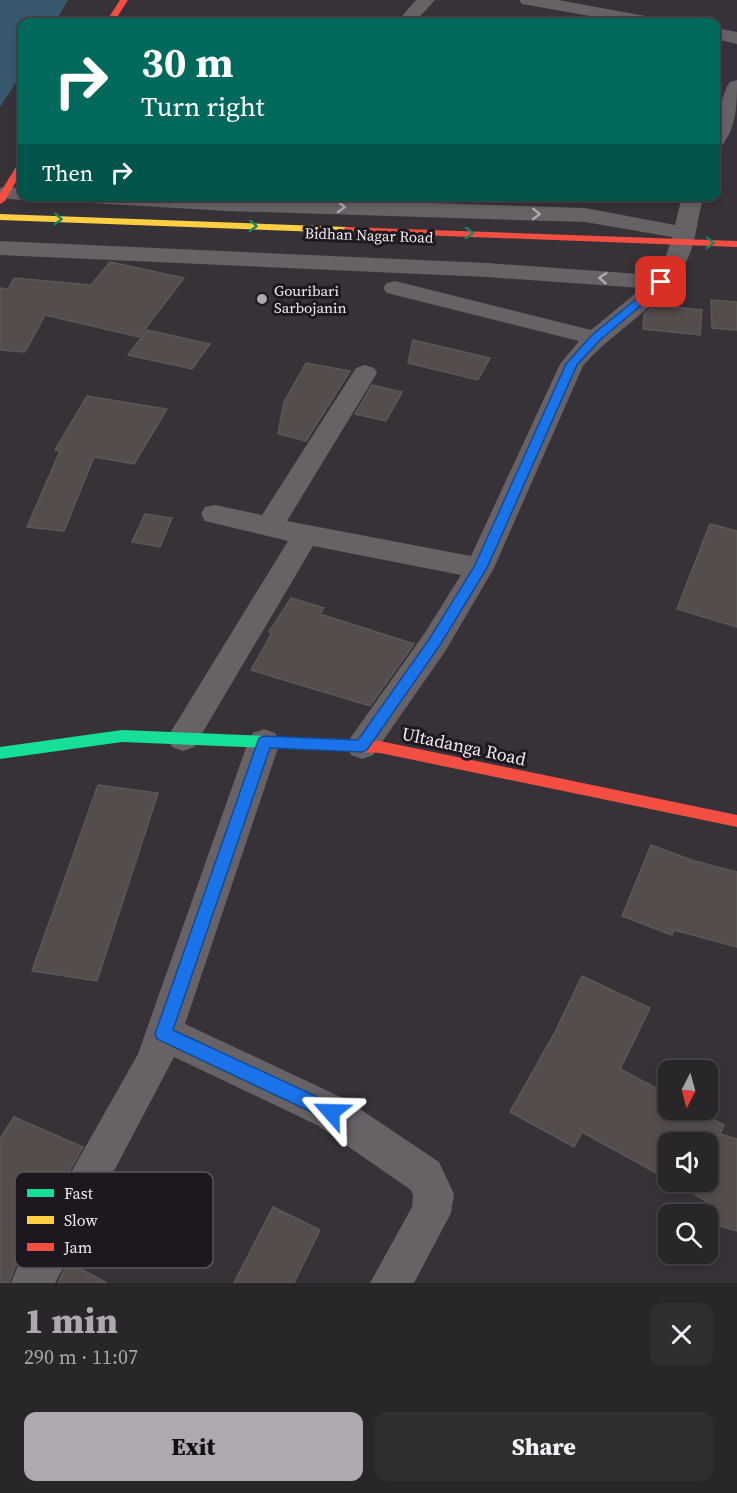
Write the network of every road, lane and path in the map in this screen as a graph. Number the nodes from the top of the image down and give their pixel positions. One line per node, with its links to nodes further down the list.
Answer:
1 (124, 0): 5 (main road)
2 (426, 0): 6 (street)
3 (528, 0): 7 (street)
4 (654, 17): 7 (street)
5 (113, 18)
6 (409, 18)
7 (596, 18)
8 (720, 35): 9 (street)
9 (737, 38)
10 (737, 86): 11 (street)
11 (720, 130)
12 (18, 174): 13 (main road)
13 (9, 196)
14 (255, 201): 21 (street, one-way to 21)
15 (691, 201): 21 (street)
16 (0, 217): 21 (main road, one-way to 21)
17 (0, 238): 20 (main road, Bidhan Nagar Road)
18 (737, 244): 21 (main road, one-way to 18)
19 (0, 248): 21 (street, one-way to 19)
20 (416, 253)
21 (677, 256): 23 (street)
22 (395, 288): 23 (street)
23 (596, 338): 28 (street)
24 (365, 373): 26 (street)
25 (215, 514): 26 (street)
26 (269, 527): 27 (street)
27 (306, 535): 28 (street); 29 (street)
28 (480, 568): 31 (street)
29 (183, 738): 30 (main road, Ultadanga Road); 32 (main road, Ultadanga Road)
30 (264, 742): 31 (main road, Ultadanga Road); 34 (street)
31 (362, 746): 33 (main road, Ultadanga Road)
32 (0, 753)
33 (737, 821)
34 (164, 1034): 35 (street); 38 (street)
35 (93, 1172)
36 (40, 1268): 37 (street)
37 (32, 1283)
38 (391, 1283)

